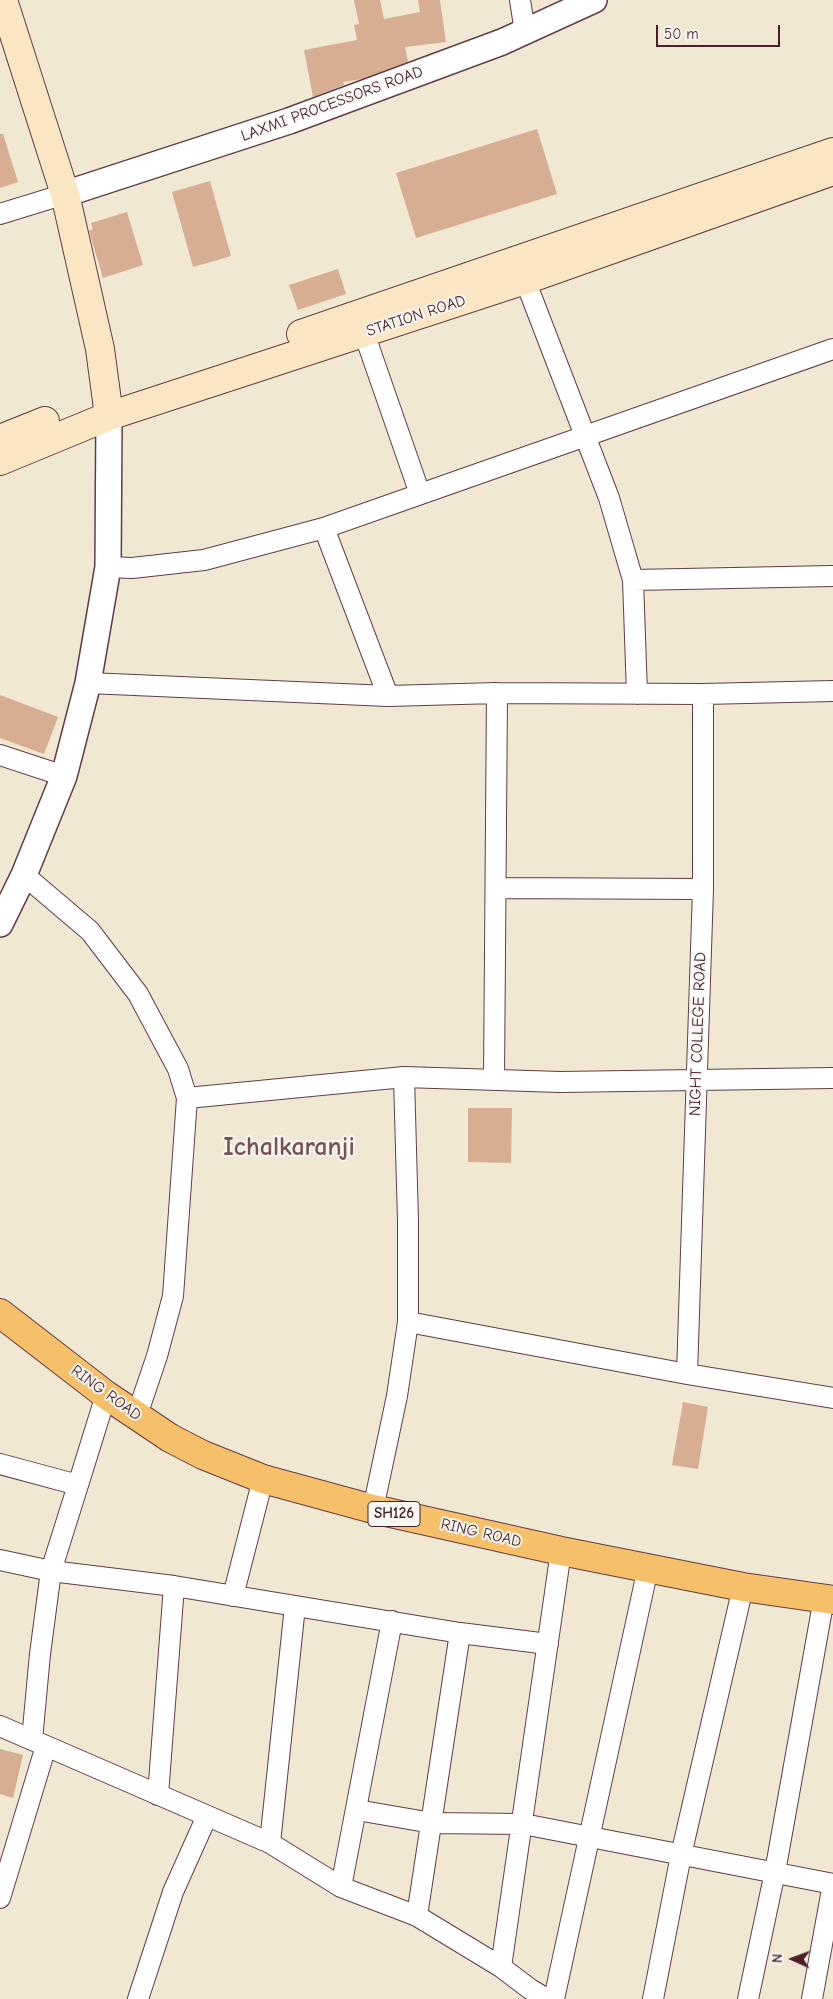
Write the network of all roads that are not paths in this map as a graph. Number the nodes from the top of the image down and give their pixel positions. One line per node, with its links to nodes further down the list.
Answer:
1 (520, 0): 4 (street)
2 (594, 0): 4 (street, LAXMI PROCESSORS ROAD)
3 (5, 1): 7 (main road)
4 (525, 32): 7 (street, LAXMI PROCESSORS ROAD)
5 (833, 152): 12 (main road, STATION ROAD)
6 (833, 172): 9 (main road, STATION ROAD)
7 (65, 194): 8 (street); 12 (main road)
8 (0, 214)
9 (525, 280): 10 (main road, STATION ROAD); 13 (street)
10 (364, 334): 12 (main road, STATION ROAD); 16 (street)
11 (833, 350): 13 (street)
12 (108, 406): 14 (main road, STATION ROAD); 15 (main road, STATION ROAD); 18 (street)
13 (585, 435): 16 (street); 20 (street)
14 (0, 439)
15 (0, 461)
16 (420, 494): 17 (street)
17 (324, 528): 18 (street); 26 (street)
18 (108, 567): 21 (street)
19 (833, 576): 20 (street)
20 (633, 580): 24 (street)
21 (88, 683): 26 (street); 28 (street)
22 (833, 691): 25 (street)
23 (497, 693): 24 (street); 26 (street); 30 (street)
24 (637, 694): 25 (street)
25 (703, 694): 31 (street, NIGHT COLLEGE ROAD)
26 (388, 696)
27 (0, 755): 28 (street)
28 (64, 776): 29 (street)
29 (24, 875): 32 (street); 37 (street)
30 (496, 888): 31 (street); 35 (street)
31 (703, 888): 36 (street, NIGHT COLLEGE ROAD)
32 (0, 924)
33 (404, 1076): 35 (street); 37 (street); 39 (street)
34 (833, 1078): 36 (street)
35 (494, 1080): 36 (street)
36 (696, 1080): 40 (street, NIGHT COLLEGE ROAD)
37 (186, 1098): 43 (street)
38 (0, 1313): 41 (main road, RING ROAD / SH126)
39 (408, 1322): 40 (street); 47 (street)
40 (687, 1374): 42 (street)
41 (106, 1395): 43 (main road, RING ROAD / SH126); 46 (street)
42 (833, 1398)
43 (137, 1416): 45 (main road, RING ROAD / SH126)
44 (0, 1464): 46 (street)
45 (263, 1478): 47 (main road, RING ROAD / SH126); 54 (street)
46 (78, 1485): 51 (street)
47 (373, 1510): 48 (main road, RING ROAD / SH126)
48 (561, 1551): 50 (main road, RING ROAD / SH126); 59 (street)
49 (0, 1560): 51 (street)
50 (648, 1568): 53 (main road, RING ROAD / SH126); 67 (street)
51 (51, 1571): 52 (street); 61 (street)
52 (174, 1586): 54 (street); 62 (street)
53 (743, 1587): 55 (main road, RING ROAD / SH126); 69 (street)
54 (233, 1596): 56 (street)
55 (829, 1599): 70 (street)
56 (295, 1606): 57 (street); 68 (street)
57 (392, 1621): 58 (street); 63 (street)
58 (460, 1632): 59 (street); 65 (street)
59 (548, 1644): 66 (street)
60 (0, 1726): 61 (street)
61 (39, 1743): 62 (street); 73 (street)
62 (158, 1795): 64 (street)
63 (357, 1810): 65 (street); 72 (street)
64 (207, 1816): 68 (street); 77 (street)
65 (432, 1823): 66 (street); 74 (street)
66 (523, 1824): 67 (street); 75 (street)
67 (590, 1837): 69 (street); 79 (street)
68 (270, 1843): 72 (street)
69 (681, 1855): 70 (street); 80 (street)
70 (775, 1872): 71 (street); 81 (street)
71 (833, 1884): 82 (street)
72 (340, 1887): 74 (street)
73 (0, 1898)
74 (416, 1916): 75 (street)
75 (501, 1967): 76 (street)
76 (527, 1994): 78 (street)
77 (138, 1999)
78 (547, 1999)
79 (554, 1999)
80 (653, 1999)
81 (748, 1999)
82 (812, 1999)

